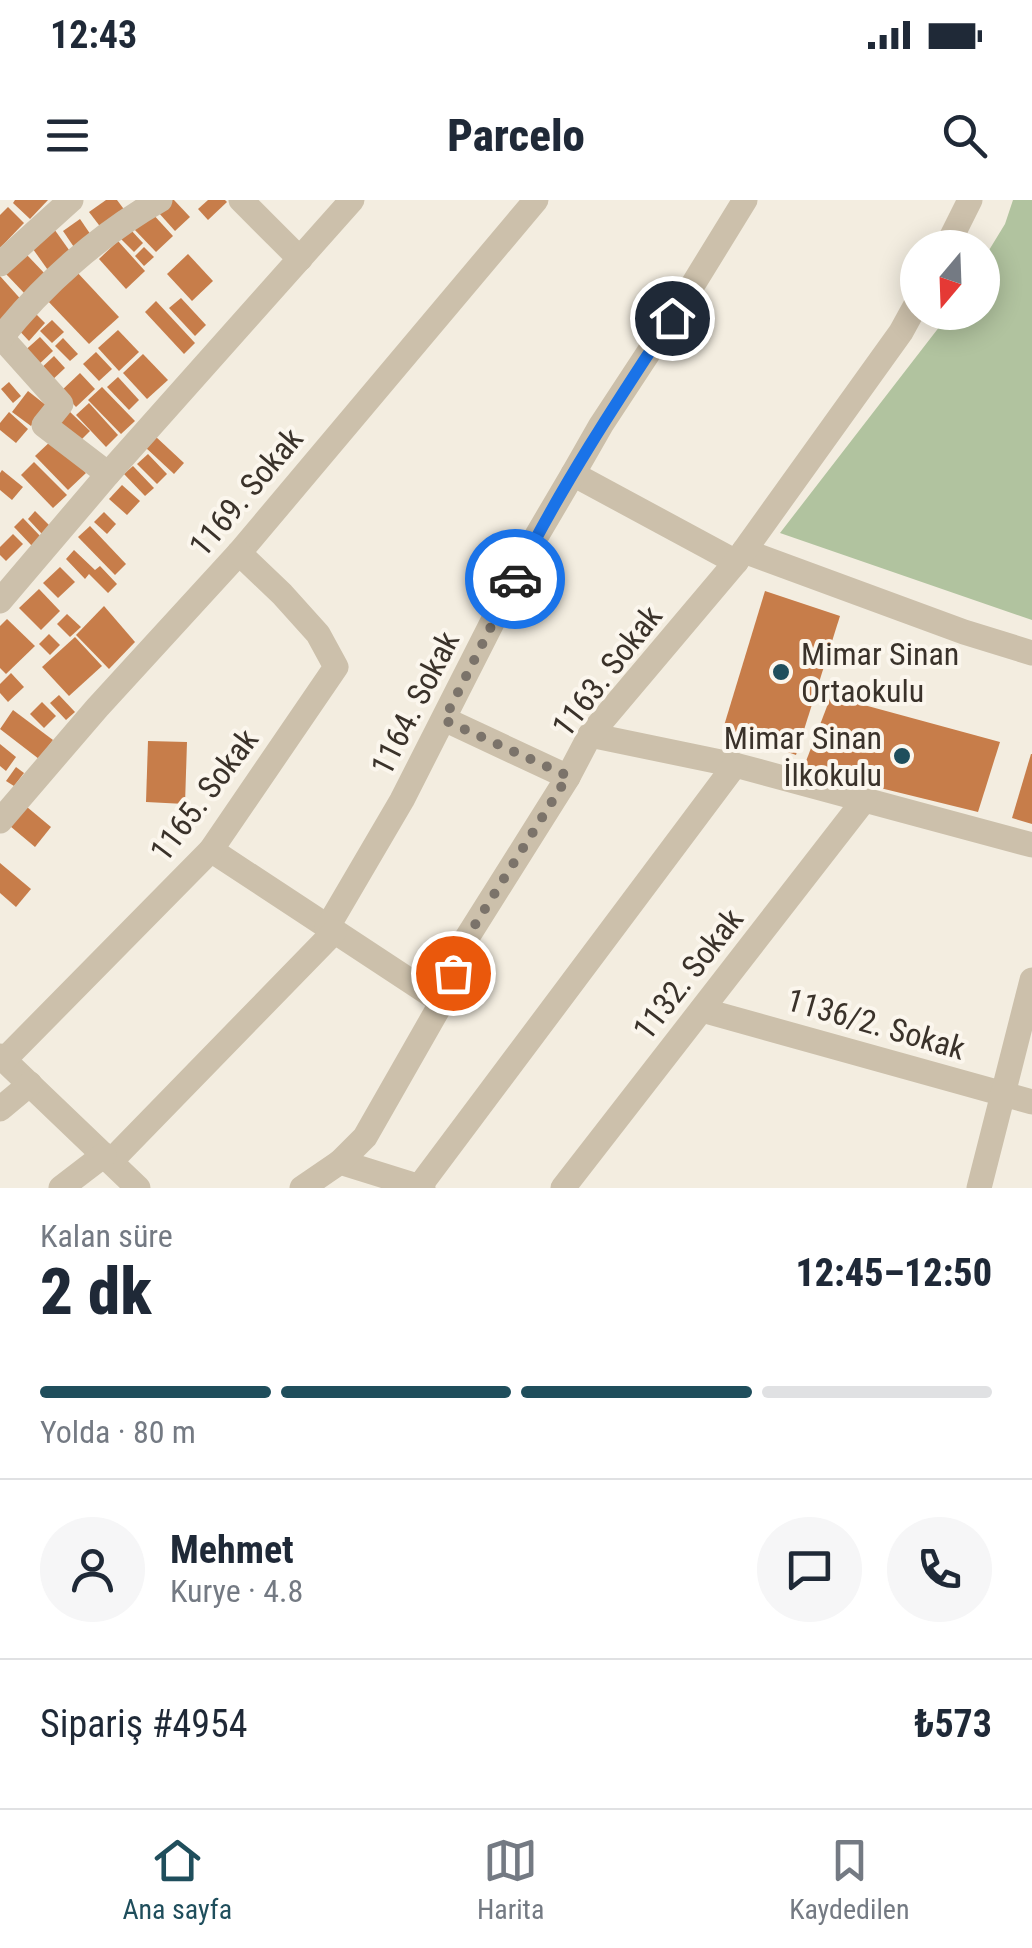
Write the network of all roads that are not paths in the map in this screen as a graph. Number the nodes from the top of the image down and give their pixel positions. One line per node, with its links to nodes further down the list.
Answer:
1 (71, 200): 10 (street)
2 (160, 200): 12 (street)
3 (241, 200): 9 (street)
4 (352, 200): 9 (street)
5 (536, 200): 15 (street, 1169. Sokak)
6 (744, 200): 14 (street, 1164. Sokak)
7 (970, 200): 8 (street)
8 (955, 230)
9 (300, 259): 13 (street)
10 (0, 264)
11 (902, 330): 16 (street, 1163. Sokak)
12 (0, 338): 13 (street)
13 (108, 474): 17 (street)
14 (573, 474): 16 (street); 19 (street, 1164. Sokak)
15 (239, 553): 24 (street, 1169. Sokak); 26 (street, 1165. Sokak)
16 (740, 557): 18 (street); 20 (street, 1163. Sokak)
17 (0, 601)
18 (1032, 653)
19 (444, 720): 22 (street); 27 (street, 1164. Sokak)
20 (590, 735): 21 (street); 22 (street, 1163. Sokak)
21 (736, 766): 23 (street); 38 (street)
22 (568, 776): 29 (street, 1163. Sokak)
23 (865, 799): 25 (street); 30 (street, 1132. Sokak)
24 (0, 821)
25 (1032, 845)
26 (211, 850): 27 (street); 31 (street, 1165. Sokak)
27 (330, 930): 29 (street); 36 (street, 1164. Sokak)
28 (1032, 980): 33 (street)
29 (442, 1002): 37 (street, 1163. Sokak)
30 (702, 1010): 33 (street, 1136/2. Sokak); 42 (street, 1132. Sokak)
31 (2, 1058): 32 (street)
32 (30, 1084): 35 (street); 36 (street)
33 (1004, 1094): 34 (street, 1136/2. Sokak); 43 (street)
34 (1032, 1102)
35 (0, 1110)
36 (108, 1158): 39 (street); 40 (street)
37 (340, 1162): 38 (street); 41 (street, 1163. Sokak)
38 (421, 1187)
39 (61, 1188)
40 (138, 1188)
41 (302, 1188)
42 (563, 1188)
43 (978, 1188)

